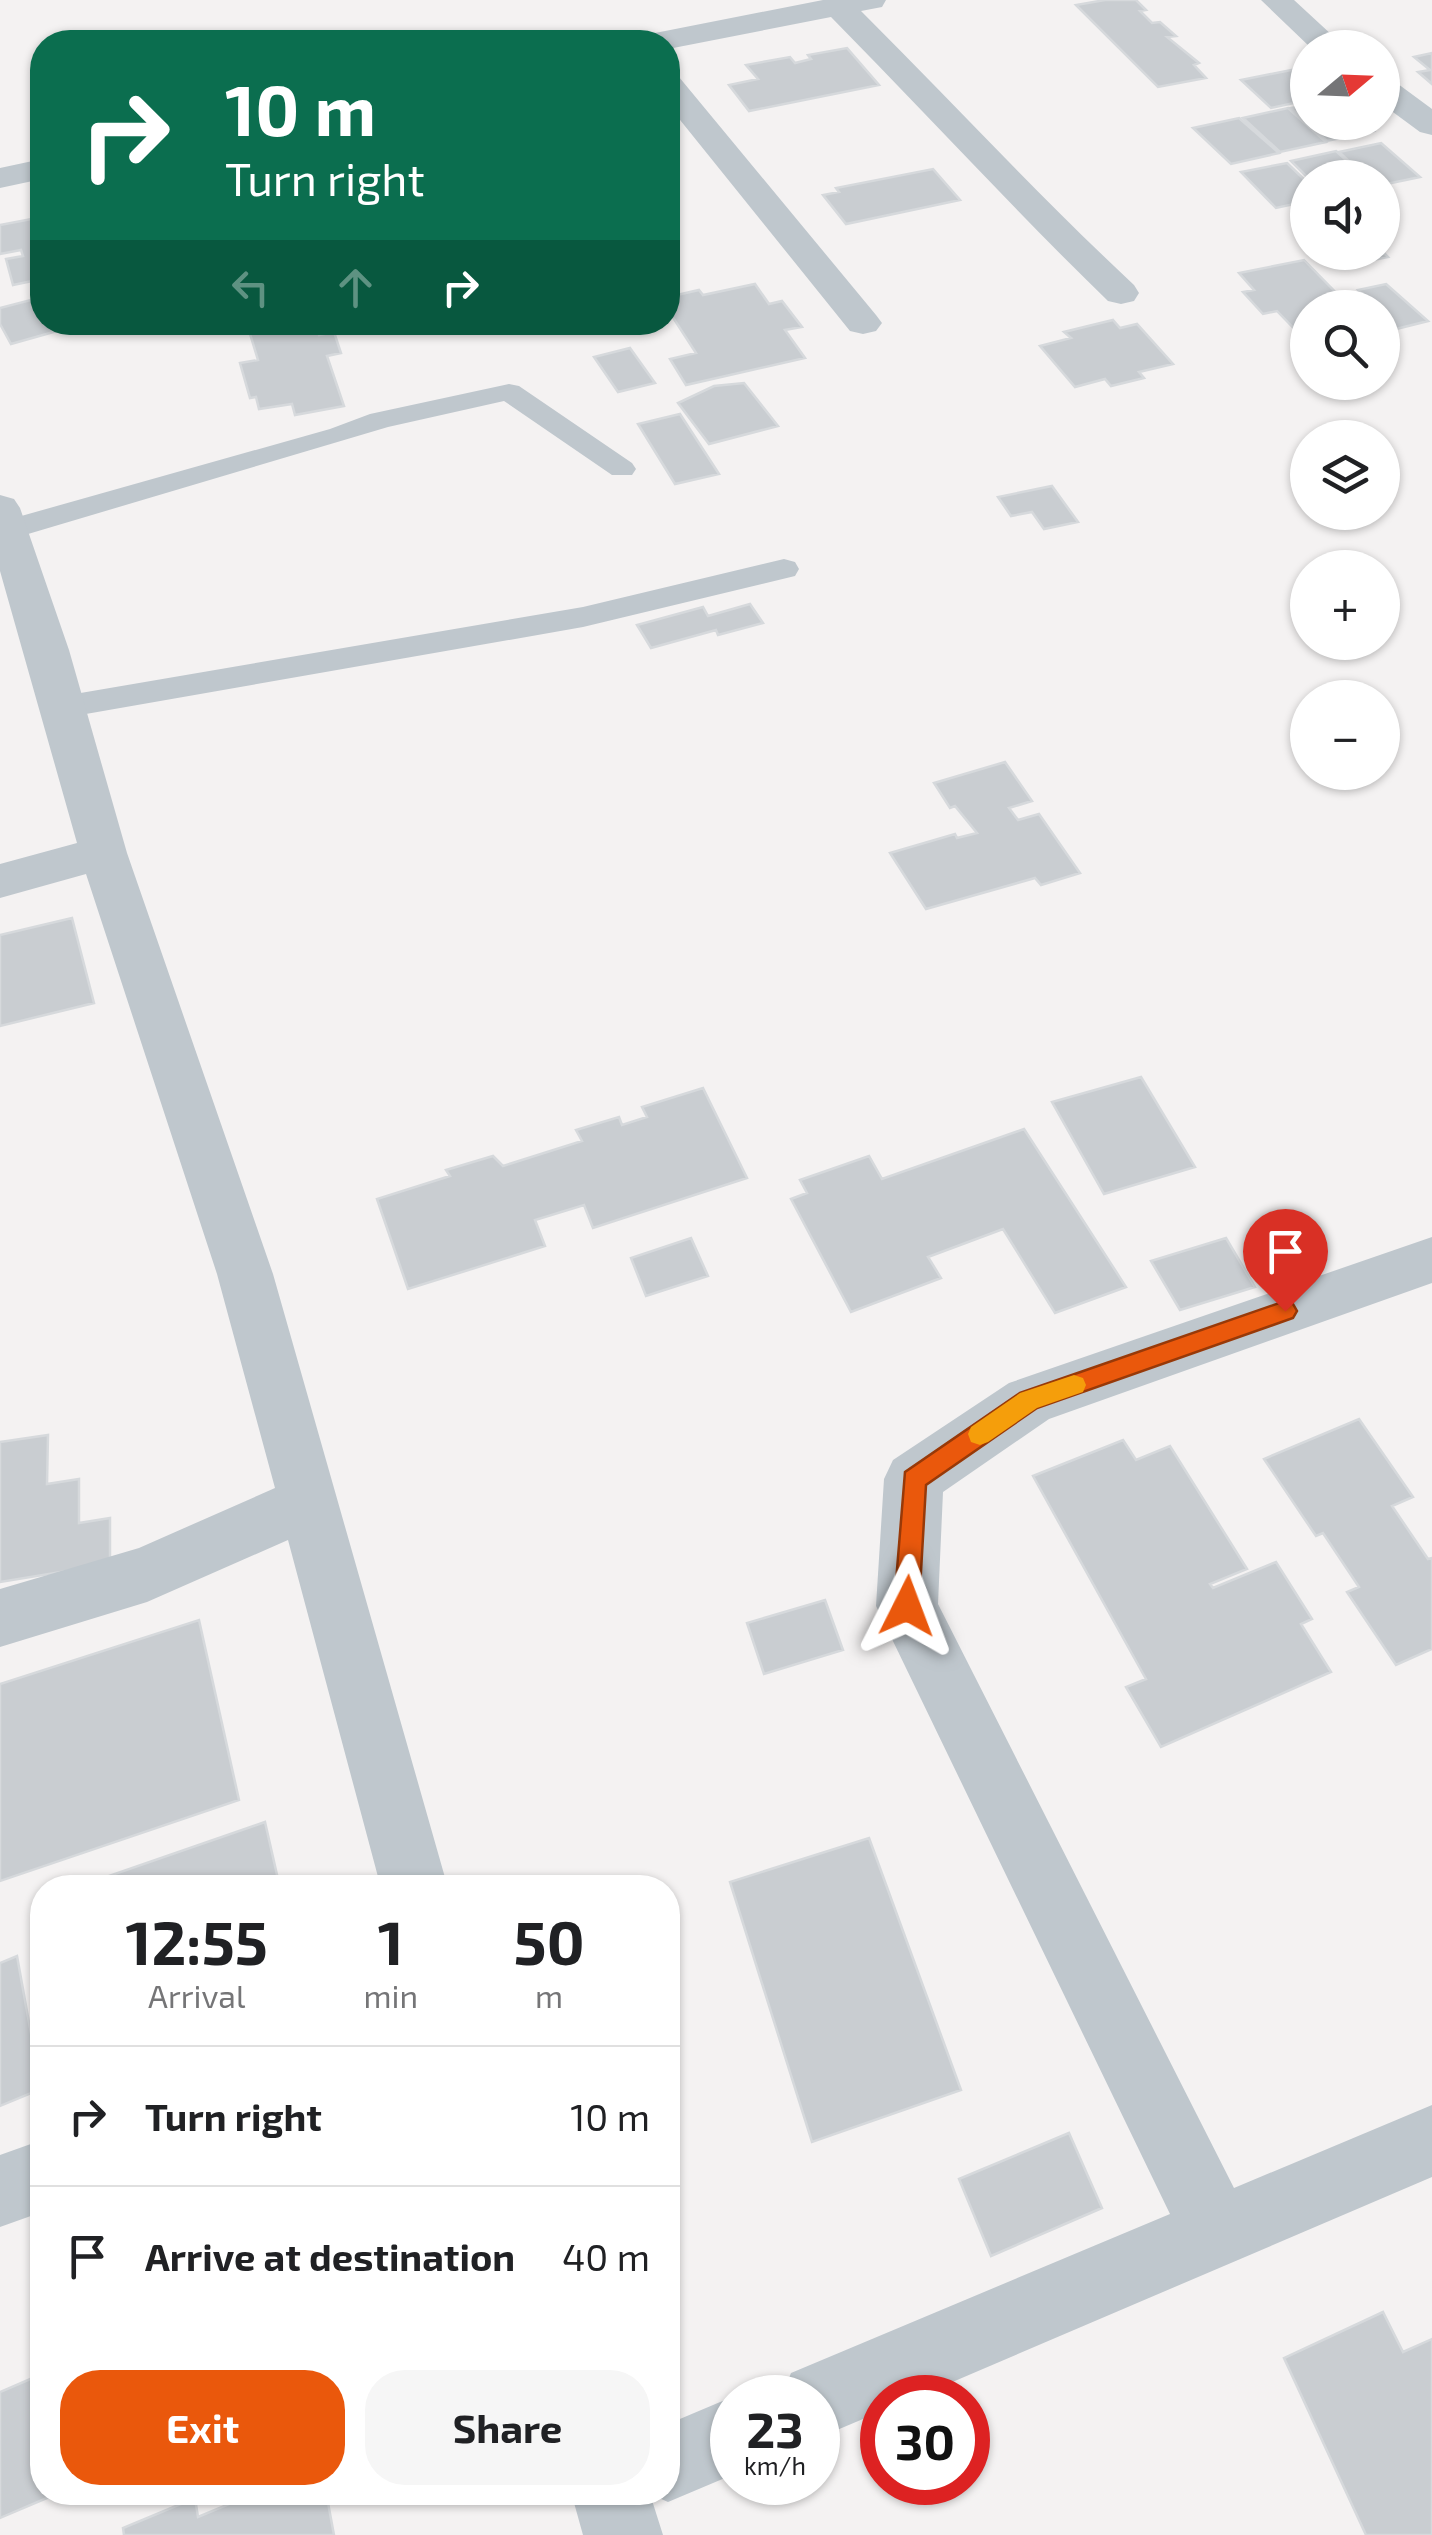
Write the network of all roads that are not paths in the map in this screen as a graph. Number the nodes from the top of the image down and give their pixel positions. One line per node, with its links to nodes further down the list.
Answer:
1 (1276, 0): 3 (street)
2 (854, 3): 4 (street); 10 (street)
3 (1310, 30)
4 (680, 37)
5 (680, 99): 11 (street)
6 (1400, 102): 7 (street)
7 (1432, 126)
8 (30, 172): 9 (street)
9 (0, 178)
10 (1121, 293)
11 (864, 322)
12 (622, 469): 13 (lane)
13 (4, 519): 15 (street)
14 (784, 569): 15 (lane)
15 (63, 707): 16 (street)
16 (103, 853): 17 (street); 19 (street)
17 (0, 882)
18 (1432, 1260): 25 (street)
19 (308, 1502): 20 (street); 21 (street)
20 (0, 1618)
21 (411, 1875)
22 (1432, 2141): 25 (street)
23 (30, 2180): 24 (street)
24 (0, 2191)
25 (1217, 2231): 26 (street)
26 (840, 2391)
27 (710, 2446): 28 (street)
28 (680, 2459)
29 (614, 2505): 30 (street)
30 (623, 2535)

